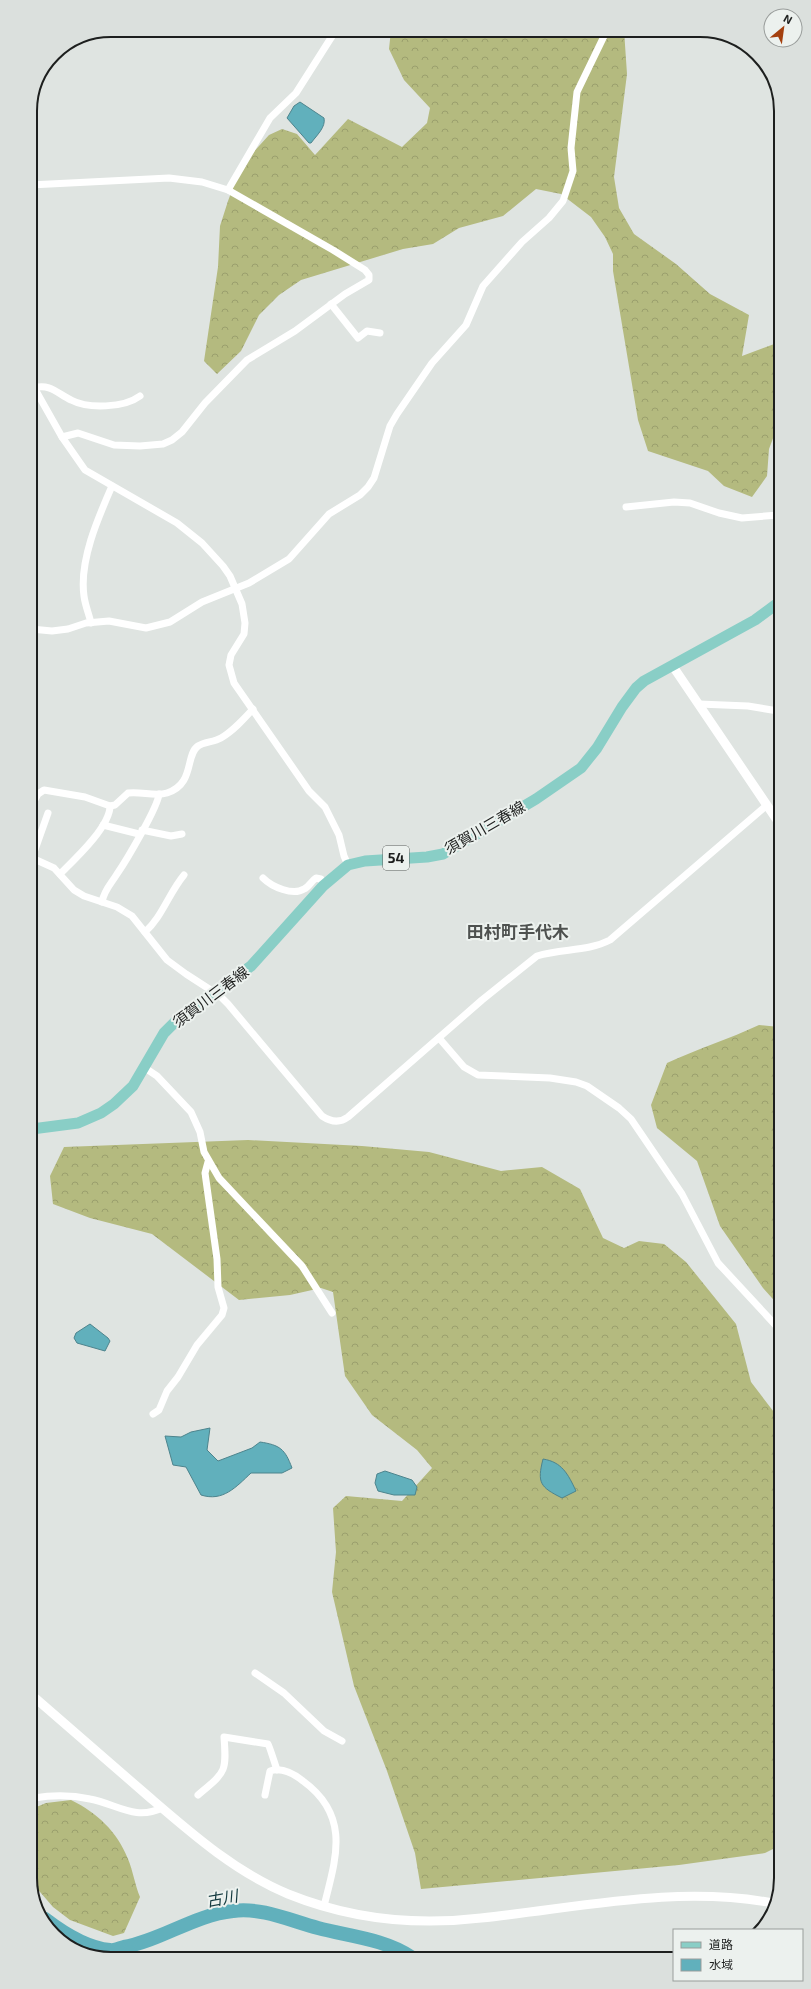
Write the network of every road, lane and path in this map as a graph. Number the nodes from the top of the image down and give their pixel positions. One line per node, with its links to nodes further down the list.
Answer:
1 (332, 37): 4 (street)
2 (604, 37): 14 (street)
3 (37, 185): 4 (street)
4 (228, 190): 5 (street)
5 (331, 304): 6 (street); 10 (street)
6 (380, 333)
7 (37, 386): 9 (street)
8 (37, 392): 10 (street)
9 (140, 396)
10 (62, 437): 11 (street)
11 (112, 486): 14 (street); 16 (street)
12 (626, 507): 13 (street)
13 (774, 516)
14 (235, 590): 16 (street); 20 (street)
15 (774, 606): 18 (main road, 須賀川三春線 / 54)
16 (91, 623): 17 (street)
17 (37, 630)
18 (672, 665): 19 (street); 33 (main road, 須賀川三春線 / 54)
19 (699, 704): 21 (street); 24 (street)
20 (253, 710): 22 (street); 33 (street)
21 (774, 710)
22 (159, 794): 25 (street); 29 (street)
23 (37, 796): 25 (street)
24 (767, 805): 27 (street); 41 (street)
25 (110, 806): 28 (street)
26 (48, 812): 31 (street)
27 (774, 816)
28 (103, 825): 29 (street); 34 (street)
29 (141, 832): 30 (street); 38 (street)
30 (182, 834)
31 (37, 844)
32 (37, 860): 34 (street)
33 (348, 865): 37 (main road, 須賀川三春線 / 54)
34 (60, 874): 38 (street)
35 (184, 875): 39 (street)
36 (263, 878): 37 (street)
37 (323, 886): 40 (main road, 須賀川三春線 / 54)
38 (102, 902): 39 (street)
39 (145, 932): 40 (street)
40 (214, 992): 41 (street); 42 (main road, 須賀川三春線 / 54)
41 (439, 1038): 46 (street)
42 (145, 1068): 43 (main road, 須賀川三春線 / 54); 44 (street)
43 (37, 1128)
44 (208, 1162): 45 (street); 47 (street)
45 (332, 1313)
46 (774, 1324)
47 (153, 1414)
48 (255, 1673): 50 (street)
49 (37, 1700): 55 (street)
50 (342, 1741)
51 (277, 1770): 52 (street); 53 (street); 57 (street)
52 (198, 1794)
53 (265, 1795)
54 (37, 1798): 55 (street)
55 (162, 1808): 57 (street)
56 (769, 1902): 57 (street)
57 (324, 1906)

